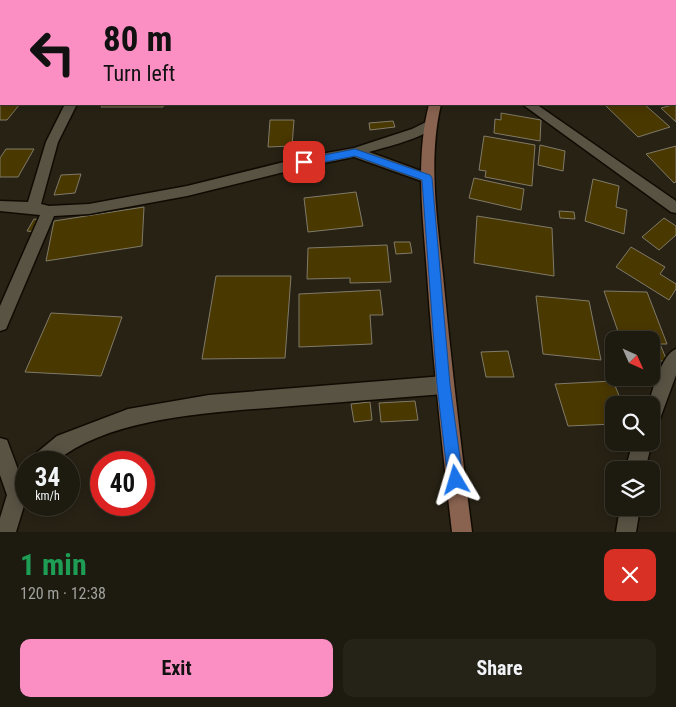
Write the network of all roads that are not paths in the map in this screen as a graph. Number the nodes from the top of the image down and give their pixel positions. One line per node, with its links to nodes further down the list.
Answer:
1 (71, 105): 8 (street)
2 (435, 105): 4 (street)
3 (529, 105): 9 (street)
4 (430, 125): 5 (street); 6 (street)
5 (355, 152): 6 (street); 10 (street)
6 (427, 178): 13 (street)
7 (0, 206): 8 (street)
8 (33, 208): 10 (street)
9 (676, 208)
10 (49, 211): 11 (street)
11 (0, 324)
12 (676, 357): 14 (street)
13 (444, 385): 16 (street); 21 (street)
14 (660, 396)
15 (0, 447): 17 (street)
16 (54, 451)
17 (15, 476)
18 (15, 508): 20 (street)
19 (629, 516): 22 (street)
20 (6, 532)
21 (462, 532)
22 (626, 532)

